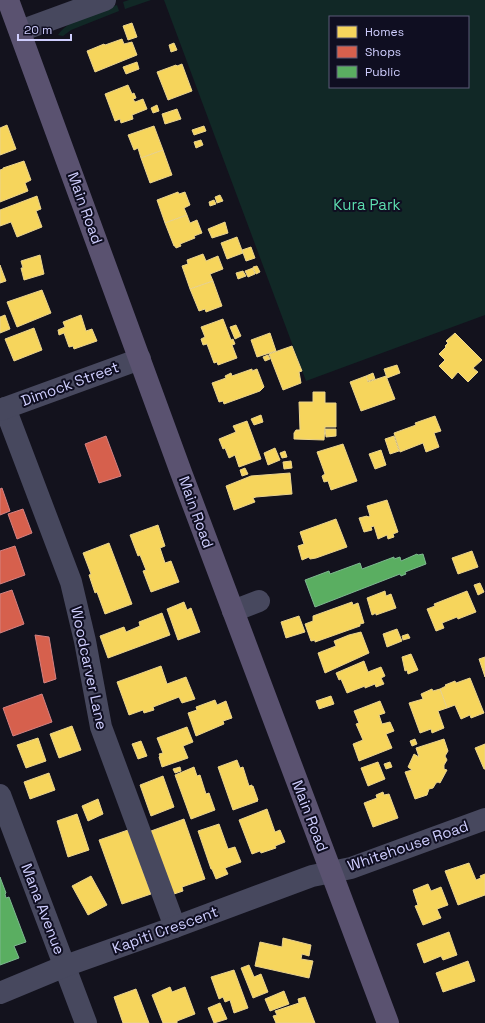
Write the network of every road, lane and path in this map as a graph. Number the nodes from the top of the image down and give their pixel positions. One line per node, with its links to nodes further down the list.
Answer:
1 (8, 0): 3 (main road, Main Road)
2 (106, 0): 3 (street)
3 (20, 31): 4 (main road, Main Road)
4 (140, 359): 5 (street, Dimock Street); 7 (main road, Main Road)
5 (2, 409): 11 (street, Woodcarver Lane)
6 (259, 601): 7 (street)
7 (233, 611): 10 (main road, Main Road)
8 (0, 795): 12 (street, Mana Avenue)
9 (485, 819): 10 (street, Whitehouse Road)
10 (331, 872): 11 (street, Kapiti Crescent); 15 (main road, Main Road)
11 (175, 927): 12 (street, Kapiti Crescent)
12 (65, 966): 13 (street, Kapiti Crescent); 14 (street, Mana Avenue)
13 (0, 993)
14 (86, 1023)
15 (388, 1023)

